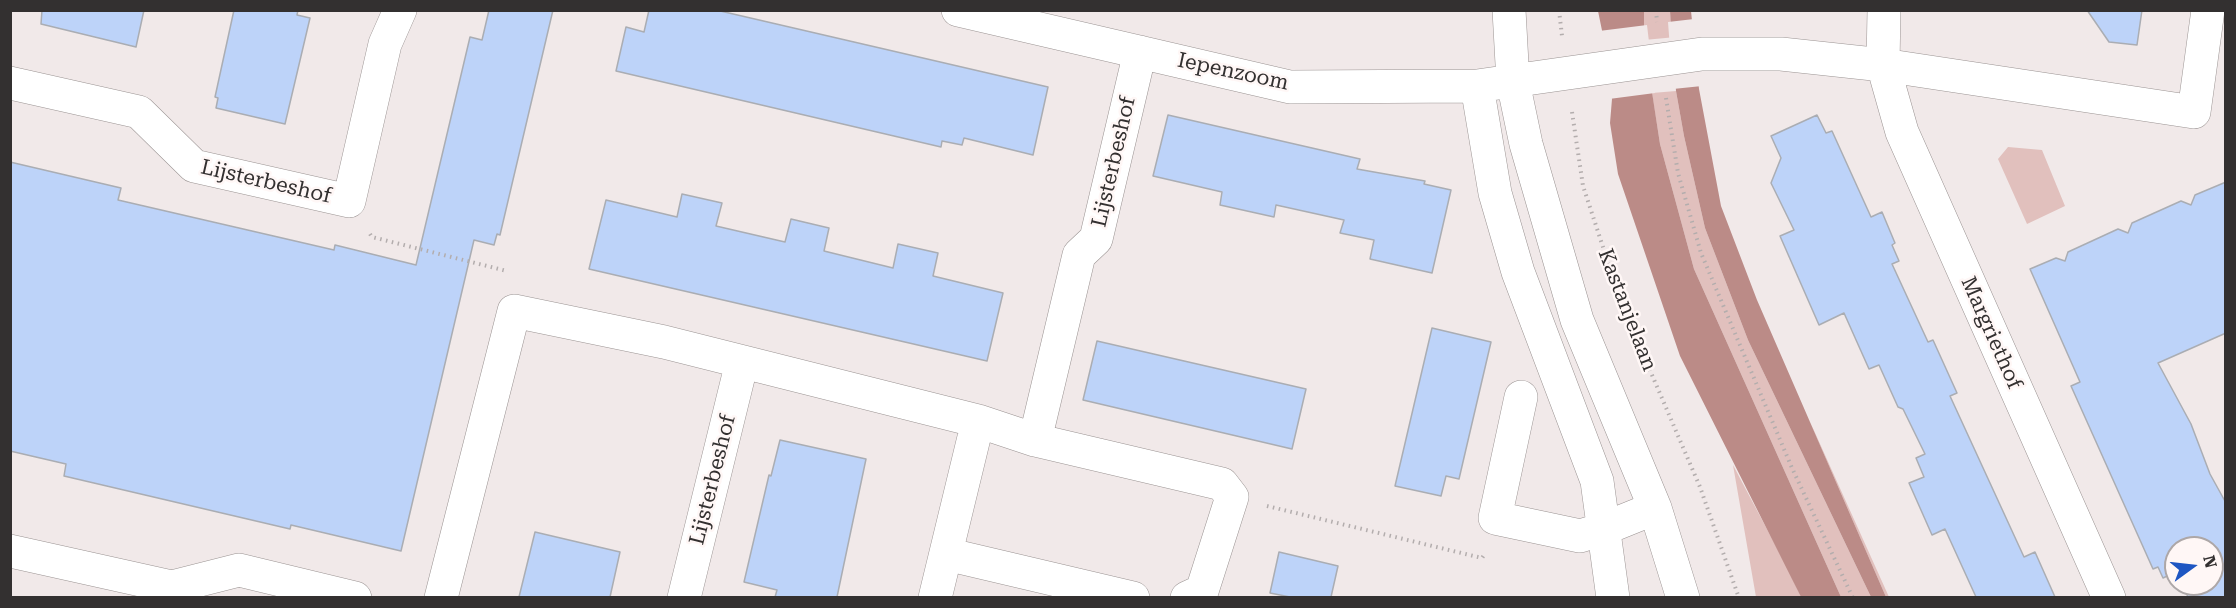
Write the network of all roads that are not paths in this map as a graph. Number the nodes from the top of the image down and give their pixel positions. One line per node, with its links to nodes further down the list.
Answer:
1 (400, 10): 9 (street, Lijsterbeshof)
2 (958, 10): 6 (street, Iepenzoom)
3 (1509, 10): 8 (street)
4 (1884, 10): 7 (street, Margriethof)
5 (2208, 10): 7 (street)
6 (1140, 52): 10 (street, Iepenzoom); 14 (street, Lijsterbeshof)
7 (1883, 65): 8 (street); 27 (street, Margriethof)
8 (1514, 82): 10 (street, Iepenzoom); 15 (street)
9 (10, 83)
10 (1477, 86): 16 (street)
11 (742, 362): 13 (street); 20 (street); 21 (street, Lijsterbeshof)
12 (1521, 397): 16 (street)
13 (978, 421): 14 (street); 18 (street)
14 (1035, 440): 24 (street)
15 (1655, 508): 16 (street); 26 (street)
16 (1603, 529): 25 (street)
17 (10, 551): 19 (street)
18 (946, 554): 22 (street); 23 (street)
19 (355, 597)
20 (441, 597)
21 (684, 597)
22 (936, 597)
23 (1133, 597)
24 (1187, 597)
25 (1613, 597)
26 (1683, 597)
27 (2109, 597)

